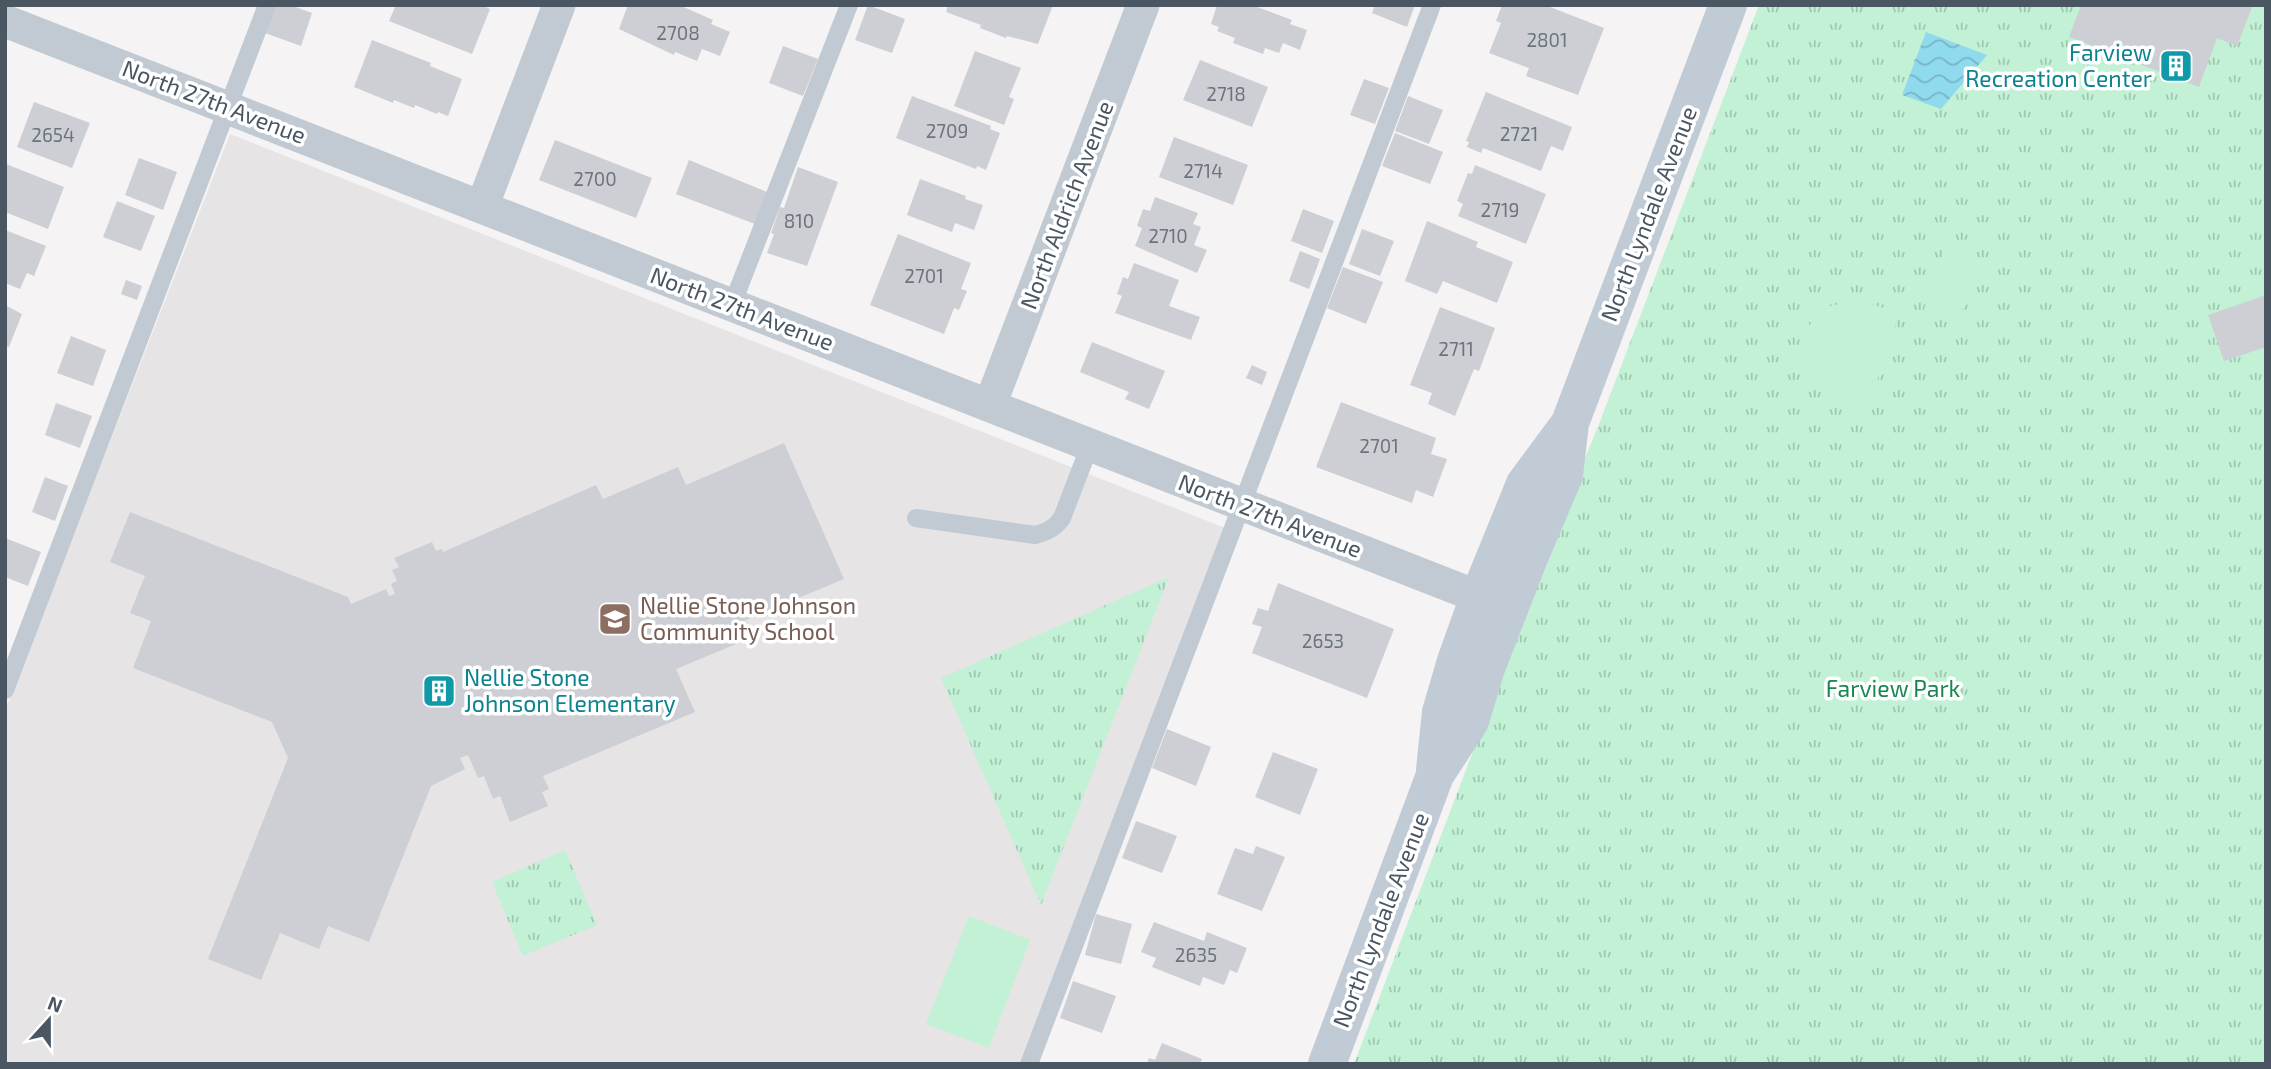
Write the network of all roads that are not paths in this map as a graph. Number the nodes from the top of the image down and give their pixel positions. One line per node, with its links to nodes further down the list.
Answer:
1 (267, 5): 8 (lane)
2 (559, 5): 9 (street)
3 (849, 5): 10 (lane)
4 (1143, 5): 11 (street, North Aldrich Avenue)
5 (1432, 5): 14 (lane)
6 (1728, 5): 12 (street, North Lyndale Avenue)
7 (5, 21): 8 (street, North 27th Avenue)
8 (228, 107): 9 (street, North 27th Avenue); 17 (lane)
9 (482, 207): 10 (street, North 27th Avenue)
10 (732, 305): 11 (street, North 27th Avenue)
11 (990, 405): 13 (street, North 27th Avenue)
12 (1570, 423): 16 (street, North Lyndale Avenue); 18 (street, North Lyndale Avenue)
13 (1090, 445): 14 (street, North 27th Avenue); 15 (lane)
14 (1242, 505): 16 (street, North 27th Avenue); 19 (lane)
15 (916, 518)
16 (1479, 597): 18 (street, North Lyndale Avenue)
17 (5, 690)
18 (1435, 775): 20 (street, North Lyndale Avenue)
19 (1029, 1064)
20 (1327, 1064)

